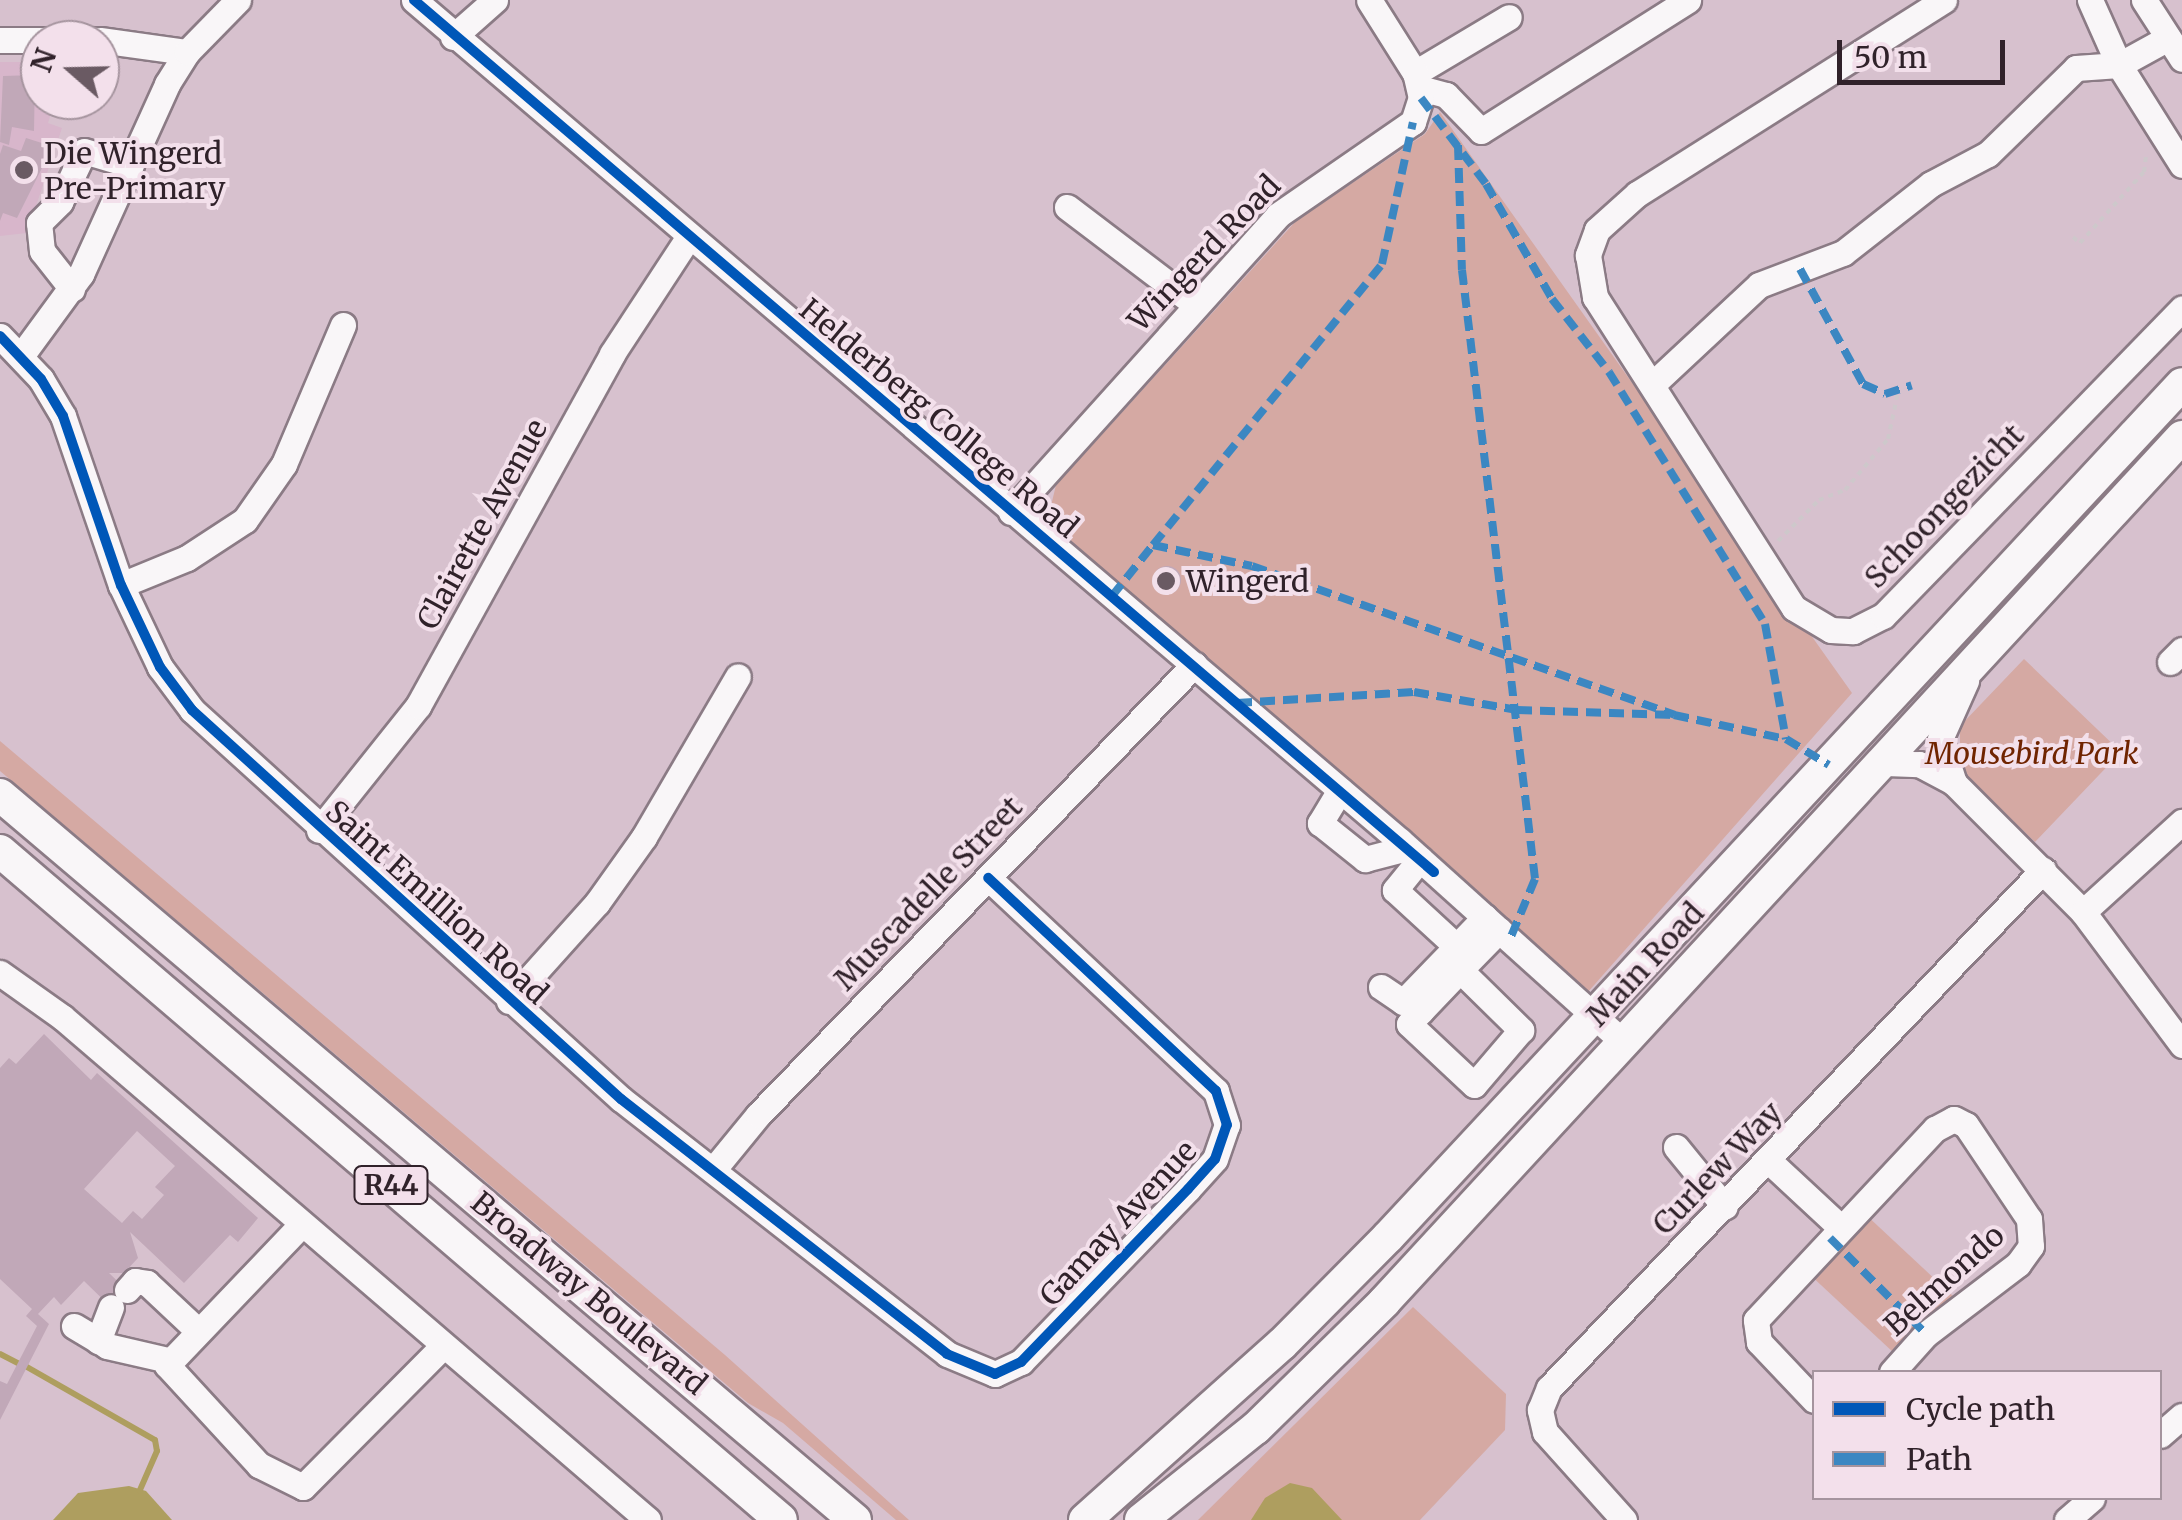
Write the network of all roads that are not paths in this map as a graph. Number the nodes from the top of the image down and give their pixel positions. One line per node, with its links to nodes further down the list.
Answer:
1 (238, 0): 13 (street)
2 (414, 0): 10 (street, Helderberg College Road)
3 (495, 0): 10 (street)
4 (1369, 0): 15 (street)
5 (1688, 0): 15 (street)
6 (1944, 0): 26 (street, Schoongezicht)
7 (2090, 0): 14 (street)
8 (2144, 0): 12 (street)
9 (1509, 16): 15 (street)
10 (453, 37): 19 (street, Helderberg College Road)
11 (120, 43): 13 (street)
12 (2175, 49): 14 (street)
13 (186, 52): 16 (street)
14 (2126, 61): 17 (street); 26 (street)
15 (1418, 80): 21 (street, Wingerd Road)
16 (131, 165): 20 (street); 20 (street)
17 (2182, 165)
18 (1067, 207): 21 (street)
19 (688, 238): 29 (street, Helderberg College Road); 39 (street, Clairette Avenue)
20 (72, 289): 25 (street)
21 (1196, 304): 29 (street, Wingerd Road)
22 (2182, 309): 26 (street, Schoongezicht)
23 (343, 326): 30 (street)
24 (0, 336): 25 (street, Saint Emillion Road)
25 (21, 356): 30 (street, Saint Emillion Road)
26 (1655, 382)
27 (2182, 384): 50 (main road, Main Road)
28 (2182, 437): 32 (main road, Main Road)
29 (1011, 512): 31 (street, Helderberg College Road)
30 (121, 586): 39 (street, Saint Emillion Road)
31 (1194, 665): 36 (street, Helderberg College Road); 43 (street, Muscadelle Street)
32 (1971, 670): 34 (main road, Main Road); 35 (street)
33 (738, 676): 49 (street)
34 (1886, 763): 35 (street); 51 (main road, Main Road)
35 (1954, 783): 42 (street)
36 (1340, 790): 41 (street, Helderberg College Road); 41 (street)
37 (0, 795): 73 (main road, Broadway Boulevard / R44)
38 (2182, 822): 44 (street)
39 (319, 830): 49 (street, Saint Emillion Road)
40 (0, 851): 72 (main road, Broadway Boulevard / R44)
41 (1414, 853): 45 (street, Helderberg College Road); 46 (street)
42 (2044, 870): 44 (street); 54 (street, Curlew Way)
43 (988, 878): 55 (street, Muscadelle Street); 65 (street, Gamay Avenue)
44 (2082, 912): 52 (street)
45 (1492, 923): 46 (street); 50 (street, Helderberg College Road)
46 (1459, 958): 46 (street); 48 (street)
47 (0, 973): 57 (street)
48 (1381, 987)
49 (509, 1001): 55 (street, Saint Emillion Road)
50 (1596, 1016): 51 (street, Helderberg College Road); 74 (main road, Main Road)
51 (1622, 1041): 68 (main road, Main Road)
52 (2182, 1044)
53 (1676, 1147): 56 (street)
54 (1770, 1161): 56 (street, Curlew Way); 58 (street)
55 (713, 1170): 65 (street, Saint Emillion Road)
56 (1725, 1207): 77 (street, Curlew Way)
57 (301, 1225): 60 (street); 62 (street)
58 (1840, 1228): 64 (street, Belmondo); 66 (street, Belmondo)
59 (74, 1326): 61 (street)
60 (197, 1330): 61 (street); 63 (street)
61 (98, 1341): 63 (street)
62 (441, 1348): 63 (street); 71 (street)
63 (168, 1360)
64 (1894, 1370)
65 (995, 1374)
66 (1812, 1398)
67 (2182, 1416): 69 (street)
68 (1256, 1428): 75 (main road, Main Road); 76 (main road)
69 (2162, 1434)
70 (2090, 1500): 78 (street)
71 (648, 1520)
72 (781, 1520)
73 (855, 1520)
74 (1084, 1520)
75 (1141, 1520)
76 (1177, 1520)
77 (1624, 1520)
78 (2067, 1520)

